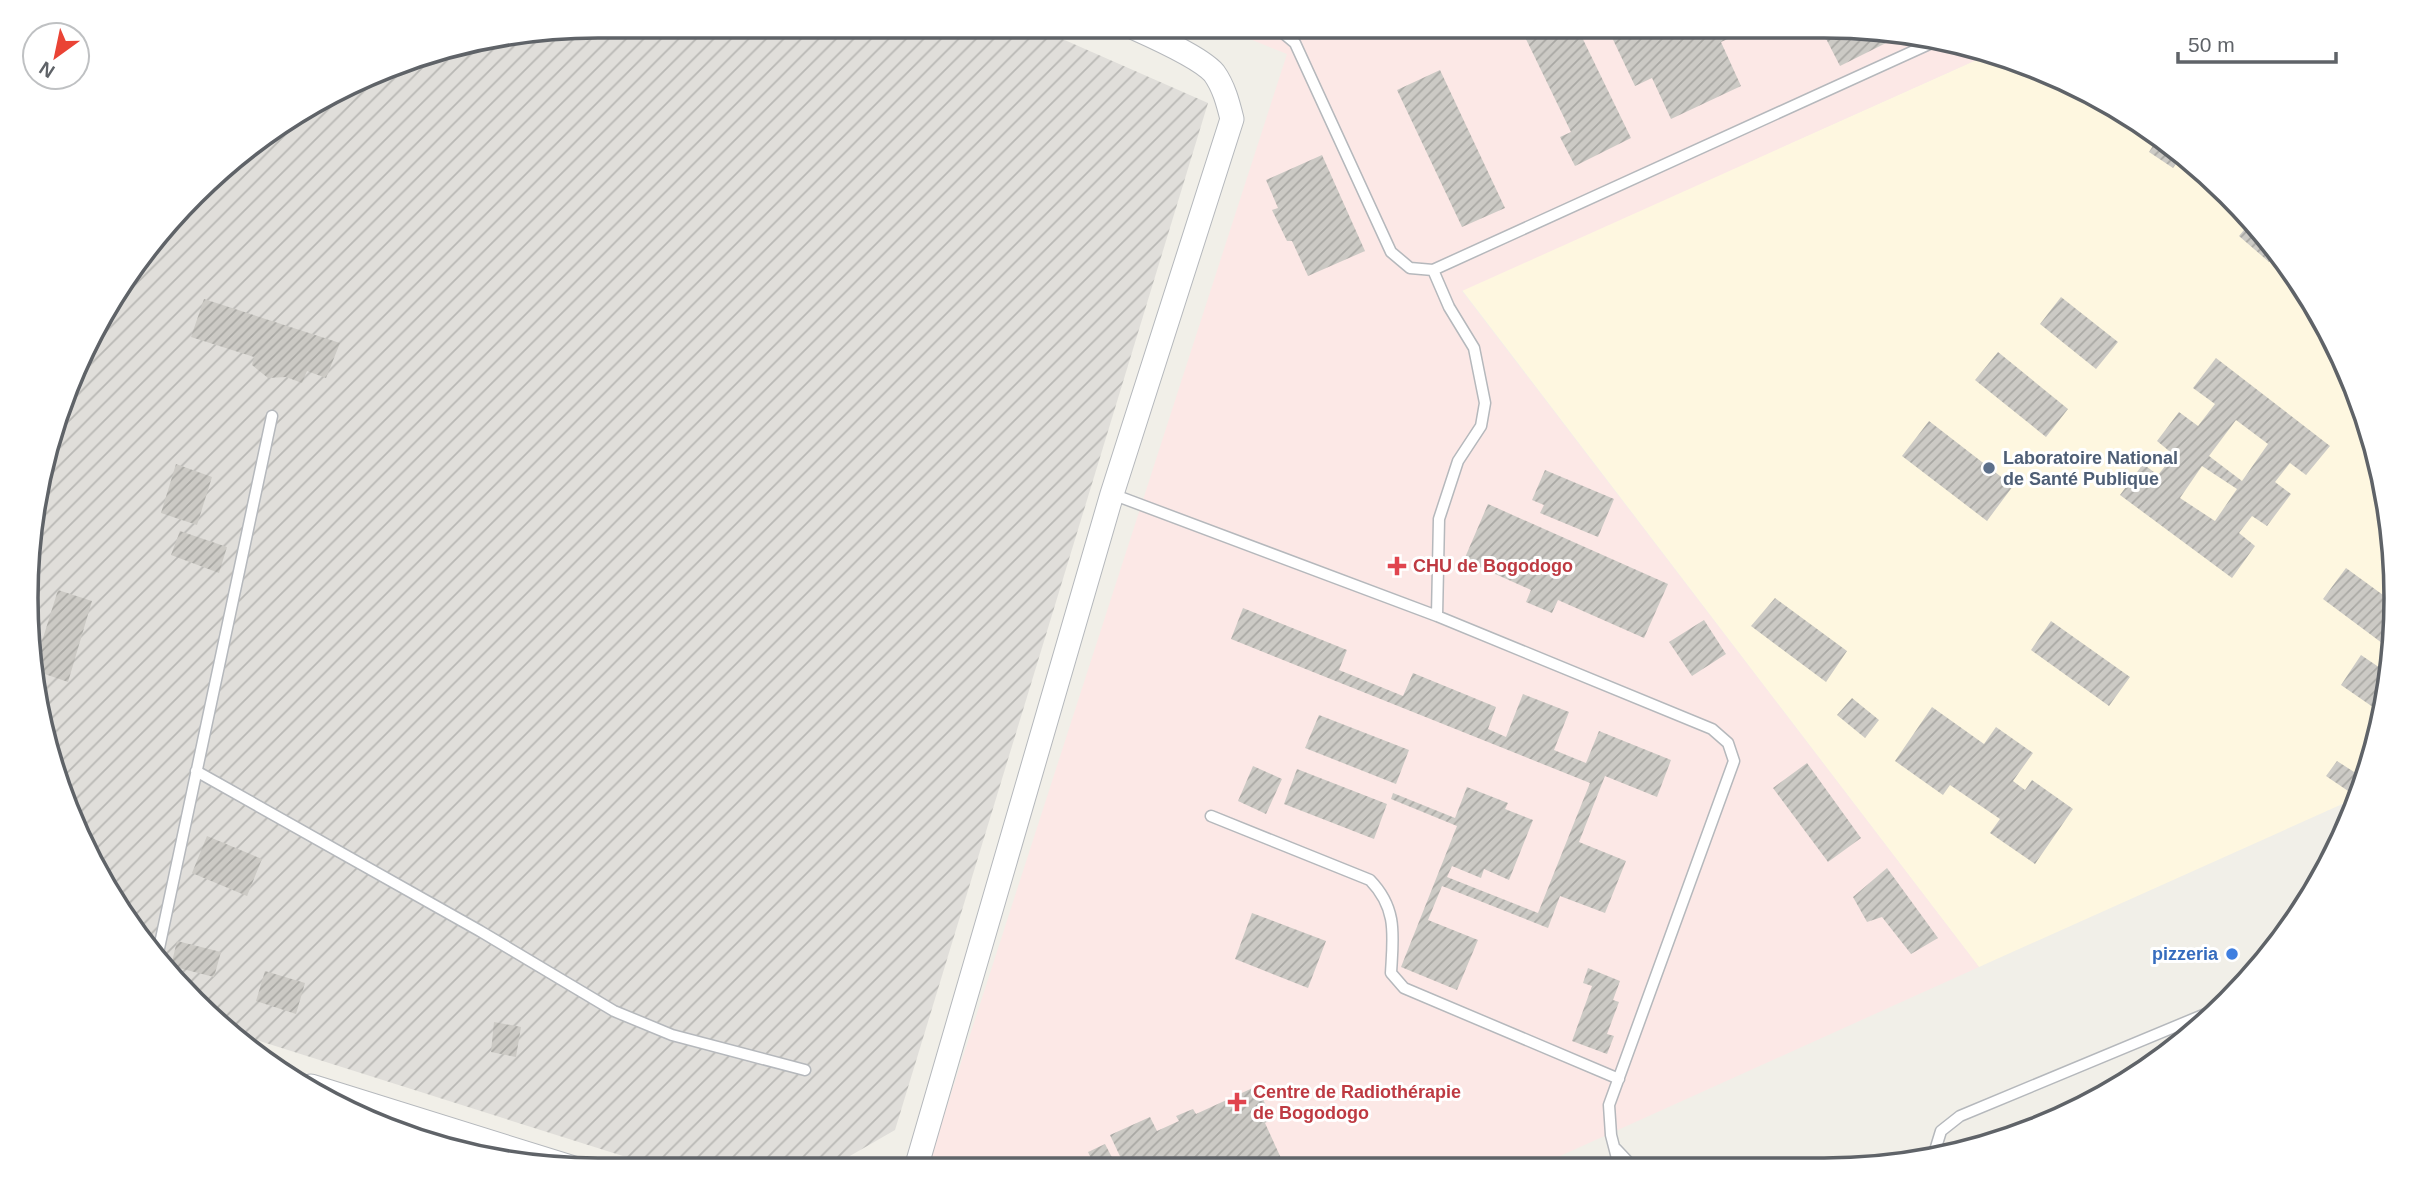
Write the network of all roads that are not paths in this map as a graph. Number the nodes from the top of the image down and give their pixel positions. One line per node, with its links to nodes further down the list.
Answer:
1 (1156, 38): 6 (street)
2 (1289, 38): 4 (lane)
3 (1922, 47): 4 (lane)
4 (1433, 270): 7 (lane)
5 (272, 416): 8 (lane)
6 (1112, 494): 7 (lane); 18 (street)
7 (1437, 616): 13 (lane)
8 (196, 771): 10 (lane); 12 (lane)
9 (1211, 816): 13 (lane)
10 (160, 946)
11 (2195, 1019): 15 (lane)
12 (805, 1070)
13 (1619, 1079): 17 (lane)
14 (425, 1130): 16 (street)
15 (1936, 1146)
16 (501, 1149)
17 (1616, 1149): 19 (lane); 20 (lane)
18 (919, 1158)
19 (1618, 1158)
20 (1624, 1158)

